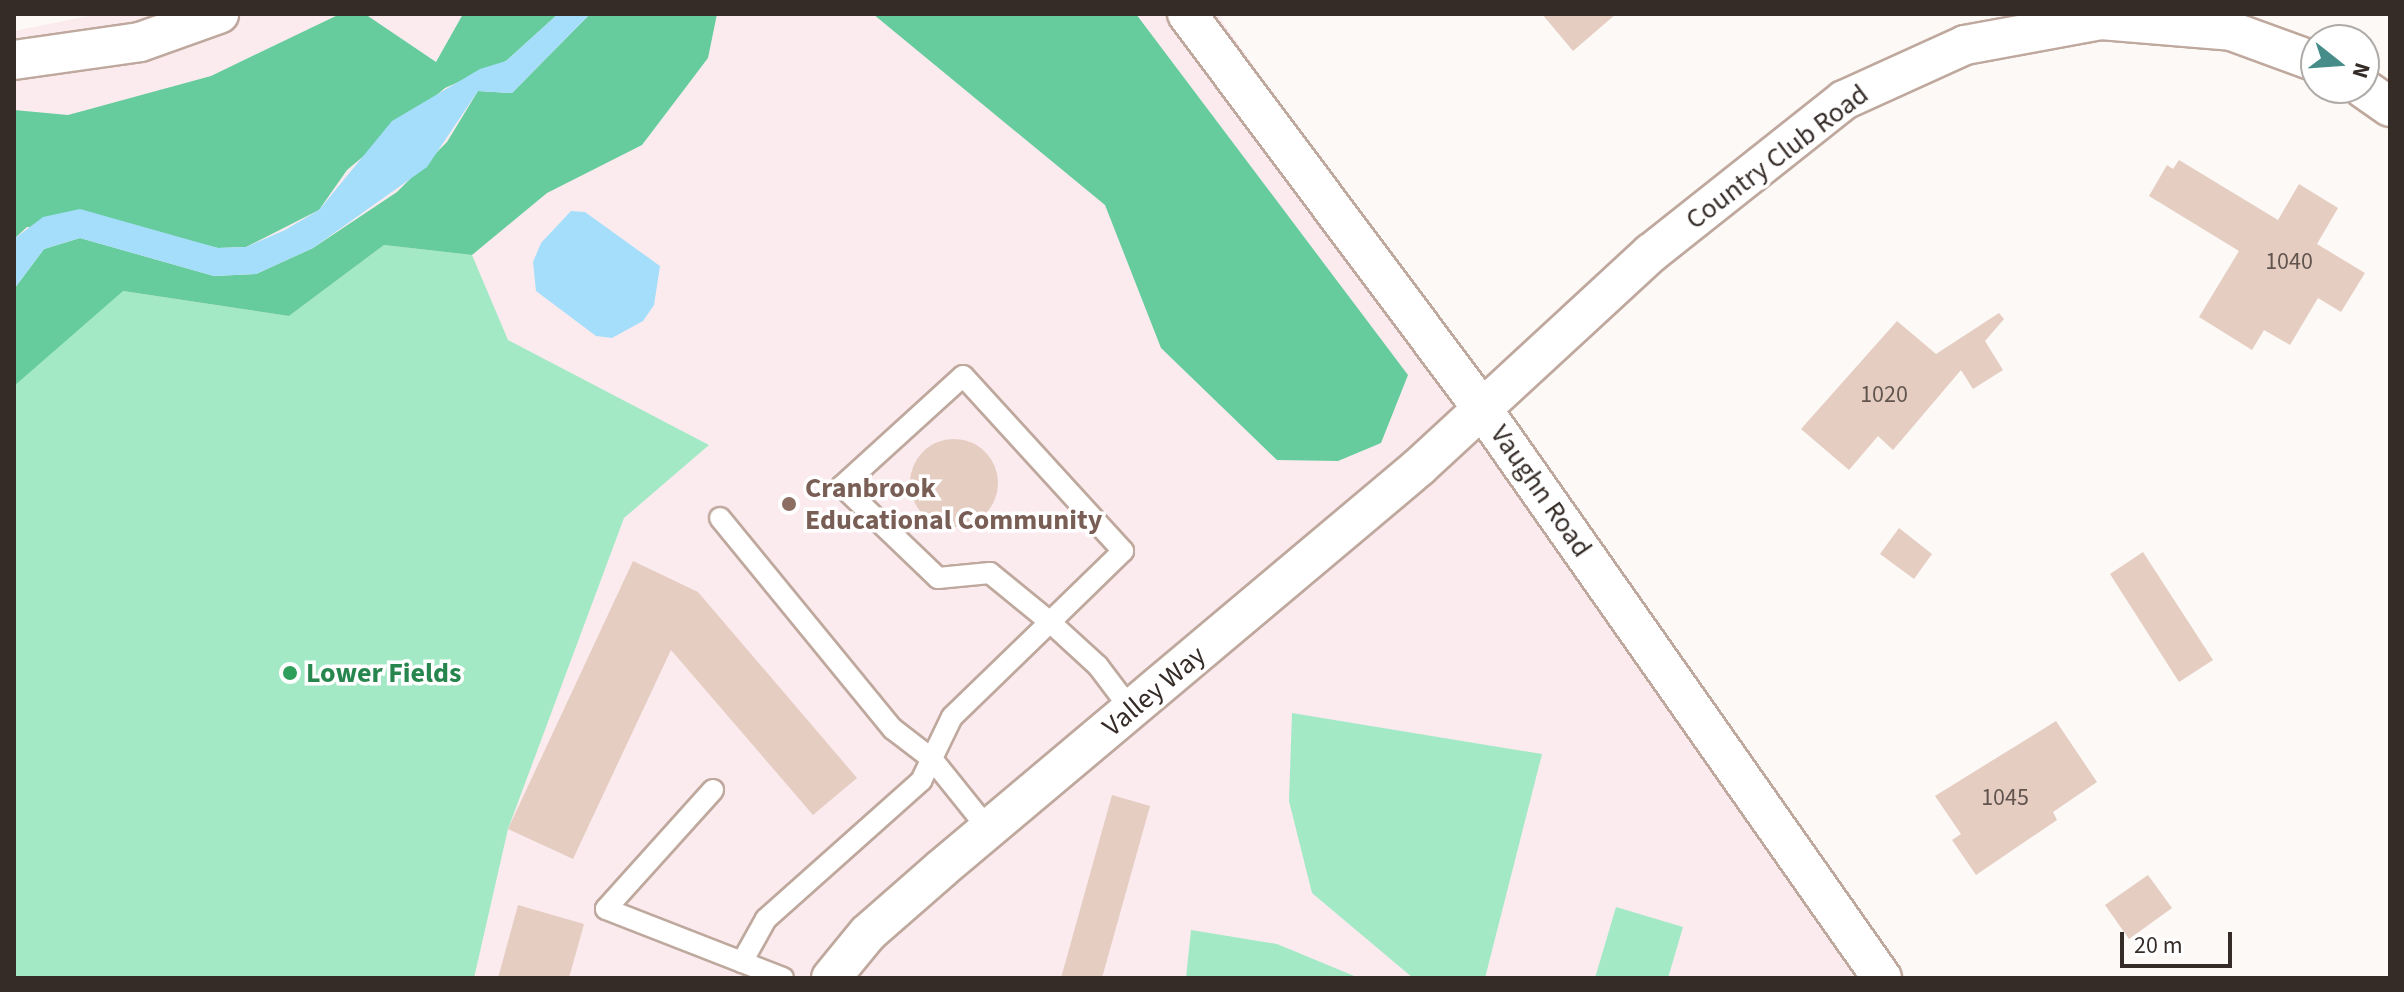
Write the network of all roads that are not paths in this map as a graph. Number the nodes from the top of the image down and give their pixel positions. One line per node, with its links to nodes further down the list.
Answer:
1 (219, 14): 4 (street)
2 (1187, 14): 5 (street, Vaughn Road)
3 (2300, 56): 5 (street, Country Club Road)
4 (14, 60)
5 (1483, 410): 8 (street, Valley Way); 15 (street, Vaughn Road)
6 (720, 518): 9 (lane)
7 (1050, 622): 7 (lane); 8 (lane); 9 (lane)
8 (1132, 711): 11 (street, Valley Way)
9 (932, 759): 11 (lane); 12 (lane)
10 (713, 790): 12 (lane)
11 (989, 830): 14 (street, Valley Way)
12 (742, 962): 13 (lane)
13 (783, 978)
14 (831, 978)
15 (1882, 978)

